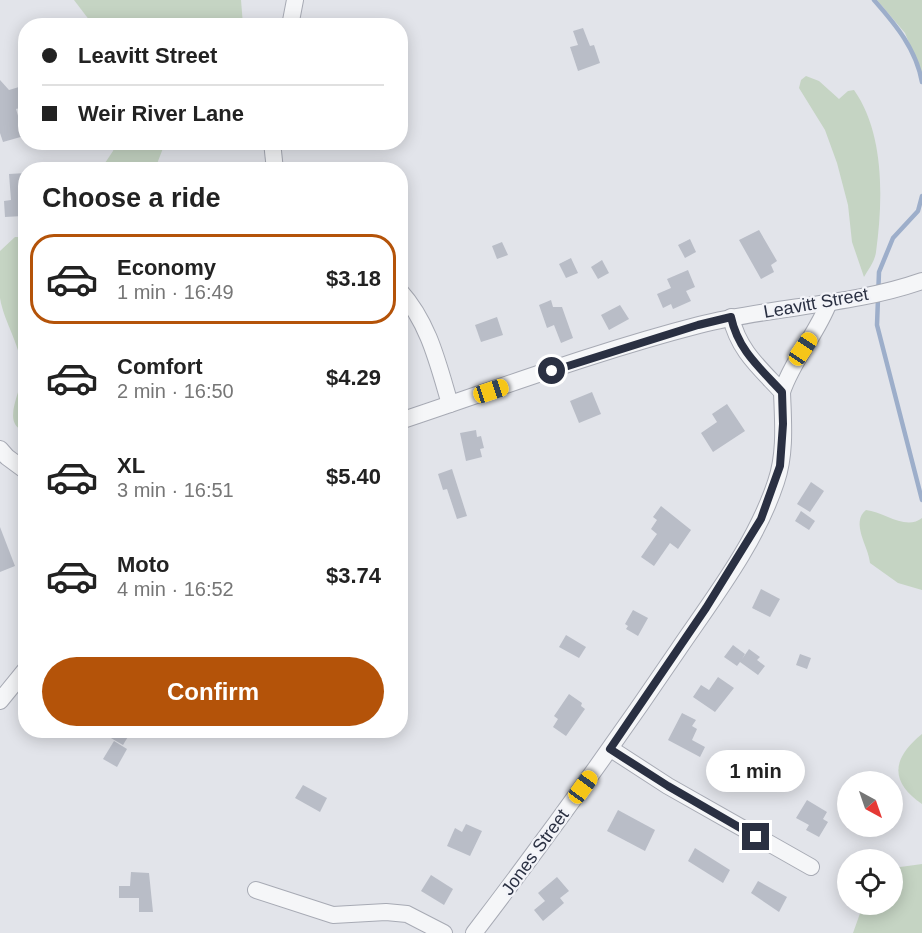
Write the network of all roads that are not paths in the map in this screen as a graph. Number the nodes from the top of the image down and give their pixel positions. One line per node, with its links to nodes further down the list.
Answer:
1 (295, 0): 2 (street)
2 (292, 18)
3 (922, 281): 5 (street, Leavitt Street)
4 (408, 302): 8 (street)
5 (829, 302): 6 (street, Leavitt Street); 7 (street, Jones Street)
6 (731, 317): 7 (street); 8 (street, Leavitt Street)
7 (782, 392): 14 (street, Jones Street)
8 (450, 404): 9 (street, Leavitt Street)
9 (408, 418)
10 (0, 448): 11 (street)
11 (18, 465)
12 (18, 679): 13 (street)
13 (0, 701)
14 (610, 749): 15 (street); 18 (street, Jones Street)
15 (811, 867)
16 (256, 890): 17 (street)
17 (444, 933)
18 (474, 933)

